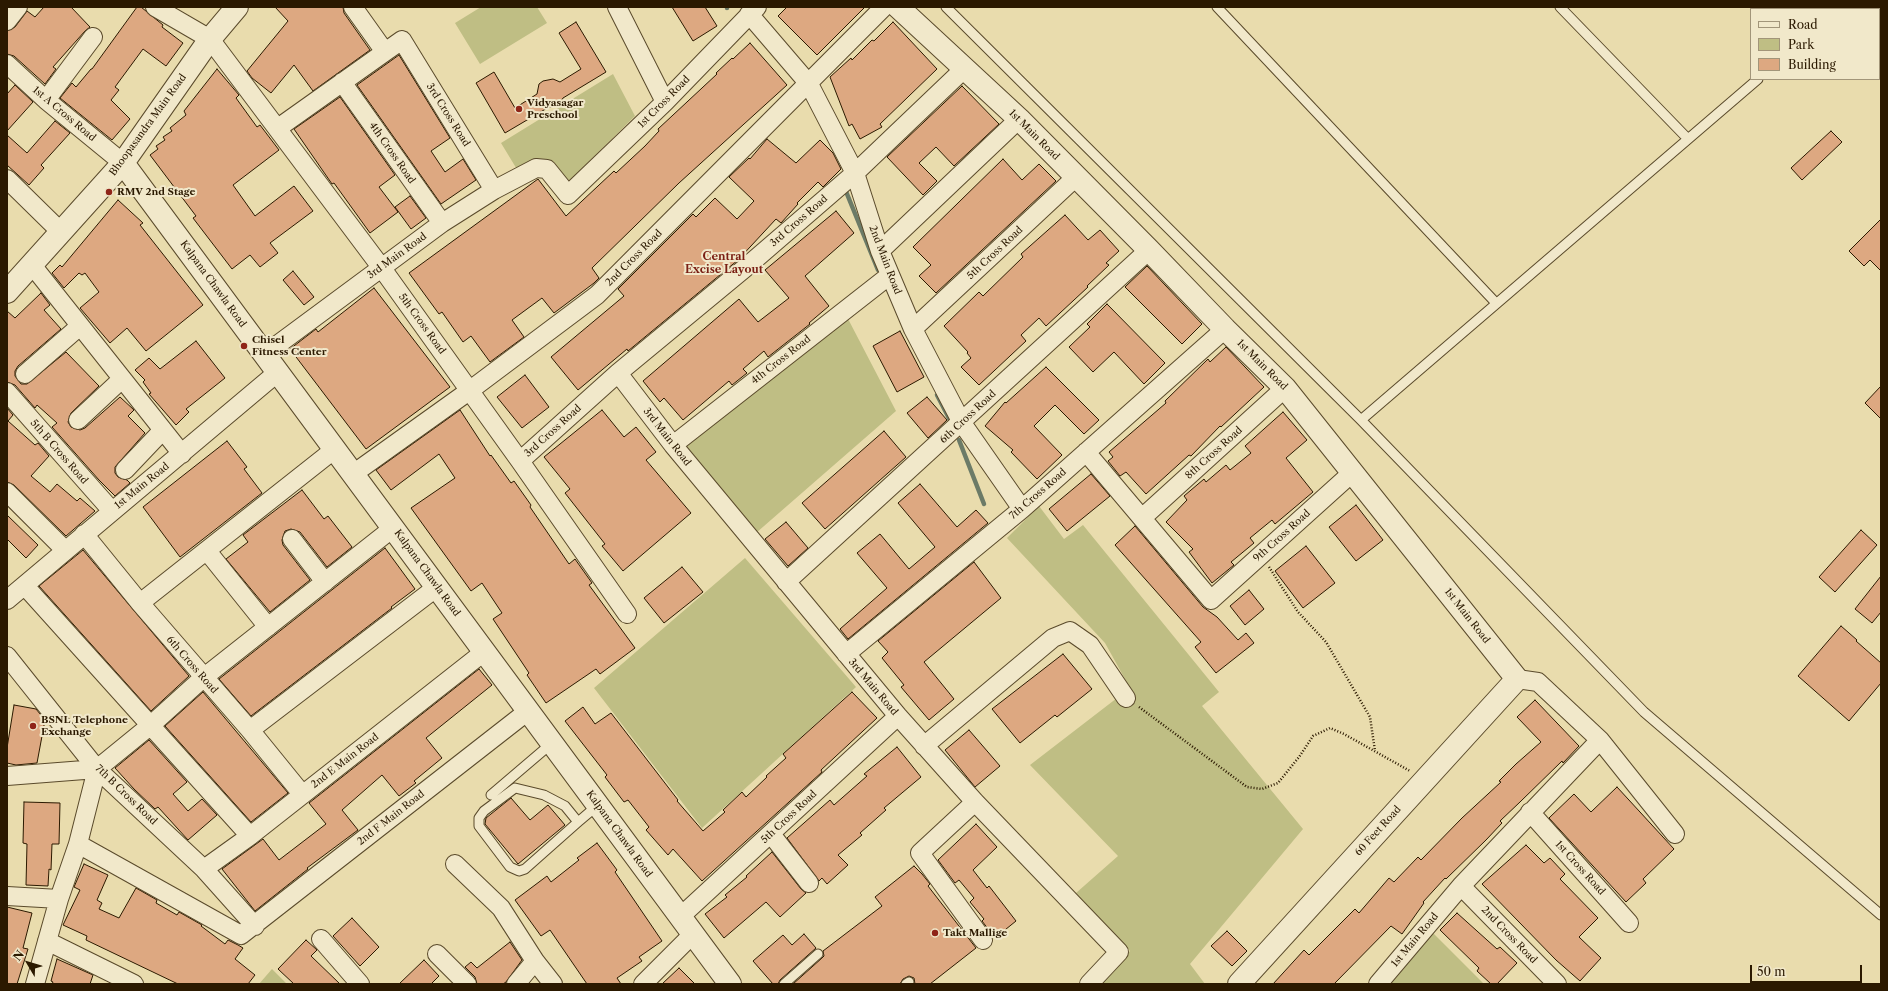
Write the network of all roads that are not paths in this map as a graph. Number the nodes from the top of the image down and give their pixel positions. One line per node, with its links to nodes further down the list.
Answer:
1 (18, 7): 12 (street)
2 (155, 7): 14 (street)
3 (237, 7): 14 (street, Bhoopasandra Main Road)
4 (353, 7): 15 (street)
5 (617, 7): 22 (street)
6 (884, 7): 20 (street, 2nd Cross Road)
7 (898, 7): 17 (street, 1st Main Road)
8 (946, 7): 53 (lane)
9 (1217, 7): 40 (lane)
10 (1560, 7): 25 (lane)
11 (753, 10): 20 (street, 2nd Main Road); 22 (street, 1st Cross Road)
12 (7, 21)
13 (93, 37): 21 (street)
14 (210, 39): 24 (street, 5th Cross Road); 26 (street, Bhoopasandra Main Road)
15 (385, 52): 19 (street); 31 (street, 3rd Cross Road)
16 (7, 64): 21 (street, 1st A Cross Road)
17 (964, 69): 23 (street, 1st Main Road); 28 (street, 3rd Cross Road)
18 (1757, 80): 25 (lane)
19 (342, 82): 24 (street); 32 (street, 4th Cross Road)
20 (809, 84): 28 (street, 2nd Main Road); 50 (street, 2nd Cross Road)
21 (46, 100): 26 (street, 1st A Cross Road)
22 (665, 102): 27 (street, 1st Cross Road)
23 (1019, 119): 29 (street, 1st Main Road); 35 (street)
24 (278, 128): 37 (street, 5th Cross Road)
25 (1688, 139): 40 (lane)
26 (123, 163): 33 (street, Bhoopasandra Main Road); 44 (street, Kalpana Chawla Road)
27 (536, 168): 31 (street, 3rd Main Road)
28 (855, 173): 35 (street, 2nd Main Road); 46 (street, 3rd Cross Road)
29 (1076, 177): 34 (street, 1st Main Road); 42 (street, 5th Cross Road)
30 (7, 179): 33 (street)
31 (494, 190): 32 (street, 3rd Main Road)
32 (442, 223): 37 (street, 3rd Main Road)
33 (61, 232): 36 (street, Bhoopasandra Main Road)
34 (1149, 250): 43 (street, 1st Main Road); 54 (street, 6th Cross Road)
35 (880, 251): 38 (street, 2nd Main Road)
36 (32, 265): 39 (street, Bhoopasandra Main Road); 41 (street)
37 (381, 267): 44 (street, 3rd Main Road); 50 (street, 5th Cross Road)
38 (890, 275): 42 (street, 2nd Main Road); 56 (street, 4th Cross Road)
39 (7, 292)
40 (1496, 303): 53 (lane)
41 (80, 326): 47 (street); 48 (street)
42 (913, 329): 54 (street, 2nd Main Road)
43 (1225, 329): 49 (street, 1st Main Road); 58 (street, 7th Cross Road)
44 (265, 354): 45 (street, Kalpana Chawla Road)
45 (278, 372): 57 (street, Kalpana Chawla Road); 59 (street, 1st Main Road)
46 (618, 373): 56 (street, 3rd Main Road); 60 (street, 3rd Cross Road)
47 (25, 374)
48 (122, 379): 52 (street); 55 (street)
49 (1285, 388): 62 (street, 1st Main Road); 67 (street, 8th Cross Road)
50 (469, 391): 60 (street, 5th Cross Road); 63 (street, 2nd Cross Road)
51 (7, 392): 66 (street, 5th B Cross Road)
52 (78, 420)
53 (1361, 420): 111 (lane)
54 (962, 423): 65 (street, 2nd Main Road); 74 (street, 6th Cross Road)
55 (163, 430): 59 (street); 61 (street)
56 (673, 445): 74 (street, 3rd Main Road)
57 (335, 449): 63 (street, Kalpana Chawla Road); 72 (street)
58 (1086, 452): 65 (street, 7th Cross Road); 67 (street)
59 (182, 454): 66 (street, 1st Main Road)
60 (520, 461): 78 (street, 5th Cross Road)
61 (125, 470)
62 (1353, 472): 67 (street, 9th Cross Road); 84 (street, 1st Main Road)
63 (354, 474): 68 (street, Kalpana Chawla Road)
64 (7, 492): 71 (street)
65 (1022, 509): 81 (street, 7th Cross Road)
66 (112, 511): 69 (street, 1st Main Road)
67 (1142, 518)
68 (393, 528): 73 (street); 75 (street, Kalpana Chawla Road)
69 (84, 534): 71 (street, 1st Main Road); 77 (street, 6th Cross Road)
70 (292, 539): 73 (street)
71 (65, 550): 76 (street, 1st Main Road)
72 (207, 551): 77 (street); 79 (street)
73 (325, 582): 79 (street)
74 (786, 582): 81 (street, 3rd Main Road)
75 (437, 587): 80 (street, Kalpana Chawla Road); 89 (street)
76 (13, 593): 88 (street)
77 (140, 603): 83 (street, 6th Cross Road)
78 (627, 614)
79 (268, 627): 83 (street)
80 (484, 652): 86 (street, Kalpana Chawla Road); 95 (street, 2nd E Main Road)
81 (846, 654): 87 (street, 3rd Main Road)
82 (7, 656): 93 (street, 7th B Cross Road)
83 (203, 678): 88 (street); 89 (street, 6th Cross Road)
84 (1517, 679): 90 (street); 132 (street, 60 Feet Road)
85 (1126, 698): 92 (street)
86 (528, 710): 91 (street, Kalpana Chawla Road); 114 (street, 2nd F Main Road)
87 (898, 716): 92 (street, 3rd Main Road); 101 (street, 5th Cross Road)
88 (151, 725): 93 (street); 103 (street)
89 (250, 730): 95 (street, 6th Cross Road)
90 (1600, 740): 99 (street, 1st Main Road); 102 (street)
91 (552, 743): 96 (lane); 98 (street, Kalpana Chawla Road)
92 (924, 746): 97 (street, 3rd Main Road)
93 (97, 769): 94 (street); 104 (street); 106 (street, 7th B Cross Road)
94 (7, 776)
95 (302, 794): 103 (street, 2nd E Main Road)
96 (491, 795)
97 (975, 802): 117 (street); 131 (street, 3rd Main Road)
98 (598, 805): 100 (lane); 112 (street, Kalpana Chawla Road)
99 (1530, 812): 108 (street, 1st Main Road); 113 (street, 1st Cross Road)
100 (578, 822): 100 (lane)
101 (771, 834): 107 (street); 112 (street, 5th Cross Road)
102 (1675, 834)
103 (250, 836): 106 (street, 2nd E Main Road)
104 (78, 844): 110 (street); 114 (street, 2nd F Main Road)
105 (455, 864): 121 (street)
106 (204, 869): 114 (street, 7th B Cross Road)
107 (809, 883)
108 (1461, 886): 133 (street, 1st Main Road); 134 (street, 2nd Cross Road)
109 (7, 896): 110 (street)
110 (59, 899): 118 (street)
111 (1881, 915)
112 (680, 917): 115 (street, Kalpana Chawla Road)
113 (1629, 923)
114 (255, 926)
115 (693, 934): 128 (street); 129 (street, Kalpana Chawla Road)
116 (321, 939): 124 (street)
117 (983, 940)
118 (48, 941): 122 (street); 123 (street)
119 (437, 954): 125 (street)
120 (818, 954): 130 (lane)
121 (535, 961): 126 (street); 127 (street)
122 (35, 984)
123 (134, 984)
124 (360, 984)
125 (467, 984)
126 (516, 984)
127 (553, 984)
128 (643, 984)
129 (730, 984)
130 (784, 984)
131 (1089, 984)
132 (1239, 984)
133 (1378, 984)
134 (1557, 984)

